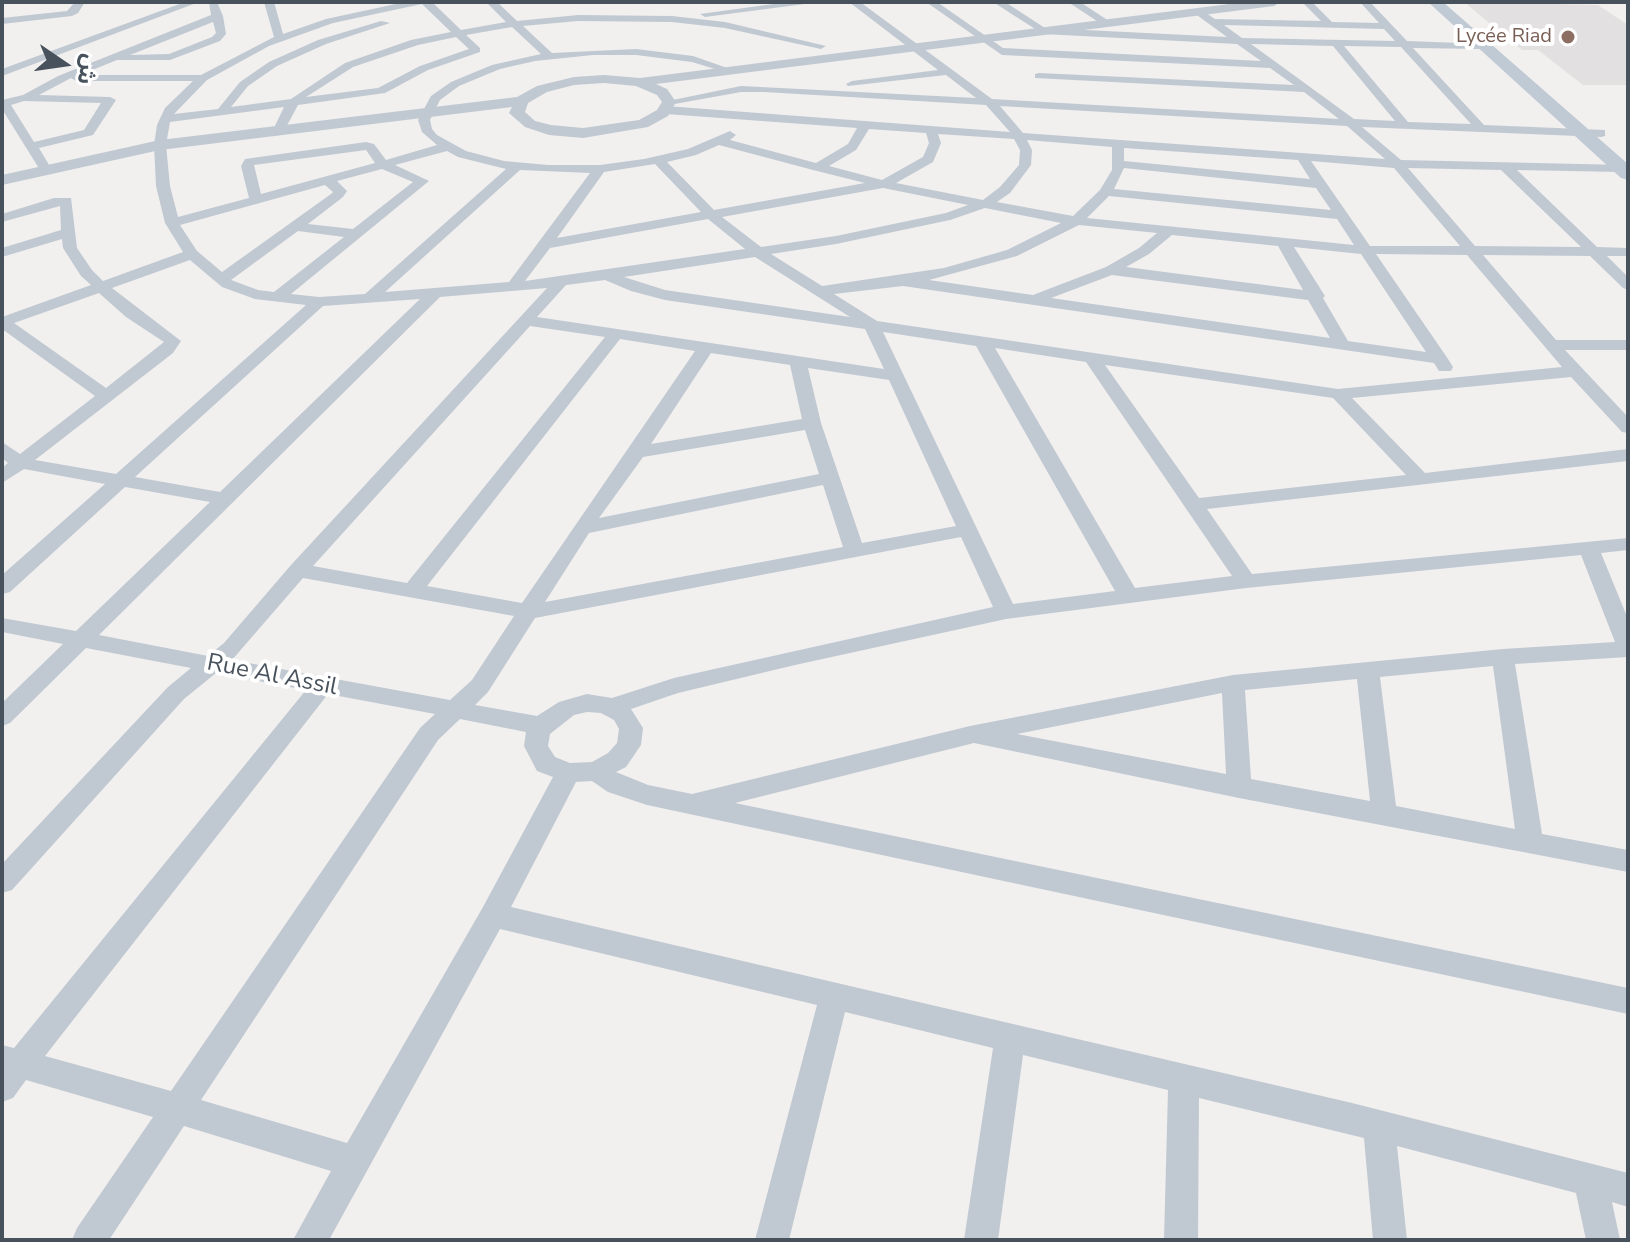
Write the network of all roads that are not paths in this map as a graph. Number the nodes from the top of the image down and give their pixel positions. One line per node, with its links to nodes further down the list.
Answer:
1 (80, 2): 24 (street)
2 (194, 2): 60 (street)
3 (213, 2): 22 (street)
4 (269, 2): 35 (street)
5 (419, 2): 35 (street)
6 (426, 2): 34 (street)
7 (491, 2): 27 (street)
8 (815, 2): 19 (street)
9 (854, 2): 44 (street)
10 (931, 2): 36 (street)
11 (1000, 2): 33 (street)
12 (1073, 2): 28 (street)
13 (1181, 2): 20 (street)
14 (1274, 2): 20 (street)
15 (1307, 2): 29 (street)
16 (1365, 2): 31 (street)
17 (1435, 2): 43 (main road)
18 (1446, 2): 85 (main road)
19 (773, 4): 21 (street); 23 (street)
20 (1197, 11): 26 (street); 28 (street)
21 (685, 15): 27 (street); 32 (street); 42 (street)
22 (218, 16): 52 (street); 52 (street)
23 (786, 16)
24 (2, 21)
25 (393, 21): 45 (street)
26 (1212, 22): 29 (street); 37 (street)
27 (512, 23): 34 (street); 49 (street)
28 (1107, 23): 33 (street)
29 (1330, 25): 31 (street)
30 (798, 26): 42 (street)
31 (1389, 26): 40 (street)
32 (670, 31)
33 (1043, 31): 36 (street); 37 (street)
34 (455, 32): 53 (street); 58 (street)
35 (279, 38): 41 (street)
36 (981, 39): 44 (street); 46 (street)
37 (1237, 41): 39 (street); 54 (street)
38 (659, 42): 47 (street)
39 (1335, 42): 40 (street); 79 (street)
40 (1402, 43): 43 (street); 81 (street)
41 (265, 44): 45 (street); 63 (street)
42 (821, 46): 50 (street)
43 (1483, 46): 84 (main road)
44 (912, 47): 50 (street); 59 (street)
45 (300, 50): 48 (street); 74 (street)
46 (1000, 51): 54 (street); 61 (street)
47 (648, 53): 49 (street); 57 (street)
48 (329, 56)
49 (549, 56): 64 (street)
50 (834, 57): 57 (street)
51 (344, 58): 53 (street)
52 (110, 59): 62 (street)
53 (358, 61): 55 (street); 69 (street)
54 (1271, 65): 67 (street)
55 (389, 66)
56 (403, 69): 58 (street)
57 (728, 70): 65 (street)
58 (417, 71): 64 (street); 69 (street)
59 (946, 72): 66 (street); 71 (street)
60 (2, 75): 62 (street)
61 (1039, 76): 67 (street); 73 (street)
62 (62, 78): 63 (street); 68 (street)
63 (203, 78): 77 (street)
64 (463, 79): 75 (street)
65 (639, 82): 70 (street); 72 (street)
66 (809, 90): 71 (street); 72 (street)
67 (1307, 90): 78 (street)
68 (24, 98): 90 (street); 90 (street)
69 (296, 101): 74 (street); 82 (street)
70 (521, 101): 72 (street); 75 (street)
71 (990, 103): 73 (street); 86 (street)
72 (668, 106): 76 (street)
73 (1086, 108): 78 (street)
74 (221, 112): 77 (street)
75 (426, 113): 82 (street); 91 (street)
76 (752, 117): 80 (street); 87 (street)
77 (165, 119): 89 (street)
78 (1352, 122): 79 (street); 95 (street)
79 (1404, 124): 81 (street)
80 (864, 125): 83 (street); 99 (street)
81 (1480, 127): 84 (street)
82 (279, 130): 89 (street)
83 (931, 130): 86 (street); 105 (street)
84 (1581, 132): 85 (street); 97 (main road)
85 (1601, 133): 97 (main road)
86 (1020, 137): 88 (street); 109 (street)
87 (720, 141): 93 (street); 99 (street)
88 (1118, 143): 92 (street); 94 (street)
89 (160, 145): 102 (street); 114 (street)
90 (32, 146): 102 (street)
91 (446, 147): 96 (street); 98 (street)
92 (1302, 157): 95 (street); 106 (street)
93 (659, 161): 101 (street); 111 (street)
94 (1119, 164): 106 (street); 107 (street)
95 (1398, 164): 100 (street); 122 (street)
96 (384, 165): 104 (street); 108 (street); 118 (street)
97 (1625, 166): 100 (street)
98 (516, 167): 101 (street); 141 (street)
99 (818, 167): 105 (street)
100 (1506, 167): 123 (street)
101 (600, 169): 120 (street)
102 (46, 170): 103 (street)
103 (2, 180)
104 (328, 180): 108 (street); 115 (street)
105 (883, 184): 109 (street); 111 (street)
106 (1320, 184): 110 (street)
107 (1106, 192): 110 (street); 113 (street)
108 (256, 200): 114 (street)
109 (983, 205): 113 (street); 126 (street)
110 (1340, 215): 121 (street)
111 (712, 216): 120 (street); 126 (street)
112 (2, 218): 117 (street)
113 (1076, 221): 116 (street); 132 (street)
114 (172, 223): 127 (street)
115 (294, 226): 118 (street); 130 (street)
116 (1168, 231): 119 (street); 128 (street)
117 (69, 232): 125 (street); 133 (street)
118 (357, 234): 139 (street)
119 (1284, 243): 121 (street); 138 (street)
120 (545, 244): 135 (street)
121 (1364, 250): 122 (street); 153 (street)
122 (1472, 251): 123 (street); 149 (street)
123 (1594, 252): 124 (street); 134 (street)
124 (1628, 252)
125 (2, 253)
126 (759, 253): 129 (street); 136 (street)
127 (192, 254): 130 (street); 133 (street)
128 (1111, 270): 138 (street); 140 (street)
129 (610, 276): 131 (street); 145 (street)
130 (221, 280): 139 (street)
131 (562, 281): 135 (street); 143 (street)
132 (903, 281): 136 (street); 140 (street)
133 (98, 285): 144 (street); 159 (street)
134 (1628, 285)
135 (514, 286): 137 (street)
136 (818, 291): 145 (street)
137 (434, 294): 141 (street); 170 (street)
138 (1317, 296): 148 (street)
139 (276, 298): 142 (street)
140 (1034, 298): 148 (street)
141 (368, 299): 142 (street)
142 (319, 302): 169 (street)
143 (529, 321): 146 (street); 177 (street)
144 (2, 322): 159 (street)
145 (871, 324): 147 (street); 156 (street)
146 (614, 336): 151 (street); 180 (street)
147 (982, 341): 152 (street); 181 (street)
148 (1342, 345): 153 (street)
149 (1551, 345): 150 (street); 155 (street)
150 (1628, 345)
151 (705, 349): 154 (street); 163 (street)
152 (1091, 357): 158 (street); 171 (street)
153 (1440, 359): 157 (street)
154 (798, 362): 156 (street); 160 (street)
155 (1576, 371): 157 (street); 161 (street)
156 (896, 376): 173 (street)
157 (1455, 381): 158 (street)
158 (1338, 394): 168 (street)
159 (105, 395): 165 (street)
160 (812, 423): 163 (street); 167 (street)
161 (1628, 428)
162 (2, 448): 165 (street)
163 (637, 452): 172 (street)
164 (1628, 455): 168 (street)
165 (19, 463): 166 (street); 169 (street)
166 (2, 477)
167 (829, 478): 172 (street); 176 (street)
168 (1420, 478): 171 (street)
169 (119, 482): 170 (street); 179 (street)
170 (226, 499): 185 (street)
171 (1193, 505): 178 (street)
172 (582, 528): 182 (street)
173 (967, 530): 176 (street); 183 (street)
174 (1628, 544): 175 (street)
175 (1589, 549): 178 (street); 186 (street)
176 (854, 550): 182 (street)
177 (298, 570): 180 (street); 188 (street)
178 (1246, 581): 181 (street)
179 (2, 587)
180 (413, 590): 182 (street)
181 (1130, 598): 183 (street)
182 (530, 612): 193 (street)
183 (1006, 612): 192 (street)
184 (2, 625): 185 (street, Rue Al Assil)
185 (82, 640): 188 (street, Rue Al Assil); 194 (street)
186 (1628, 647): 187 (street)
187 (1503, 657): 189 (street); 201 (street)
188 (213, 665): 191 (street, Rue Al Assil); 203 (street)
189 (1368, 671): 190 (street); 200 (street)
190 (1233, 683): 196 (street); 198 (street)
191 (322, 686): 193 (street, Rue Al Assil); 208 (street)
192 (612, 707): 195 (street); 197 (street)
193 (453, 709): 195 (street, Rue Al Assil); 210 (street)
194 (2, 717)
195 (542, 726): 197 (street)
196 (970, 735): 198 (street); 199 (street)
197 (582, 772): 199 (street); 204 (street)
198 (1239, 788): 200 (street)
199 (694, 803): 206 (street)
200 (1384, 815): 201 (street)
201 (1530, 842): 202 (street)
202 (1628, 861)
203 (2, 882)
204 (493, 915): 205 (street); 212 (street)
205 (834, 996): 207 (street); 217 (street)
206 (1628, 1001)
207 (1010, 1037): 209 (street); 218 (street)
208 (8, 1070): 210 (street)
209 (1184, 1079): 211 (street); 219 (street)
210 (180, 1109): 212 (street); 215 (street)
211 (1379, 1126): 213 (street); 220 (street)
212 (354, 1162): 216 (street)
213 (1590, 1180): 214 (street); 221 (street)
214 (1628, 1190)
215 (89, 1240)
216 (310, 1240)
217 (772, 1240)
218 (981, 1240)
219 (1181, 1240)
220 (1390, 1240)
221 (1603, 1240)

